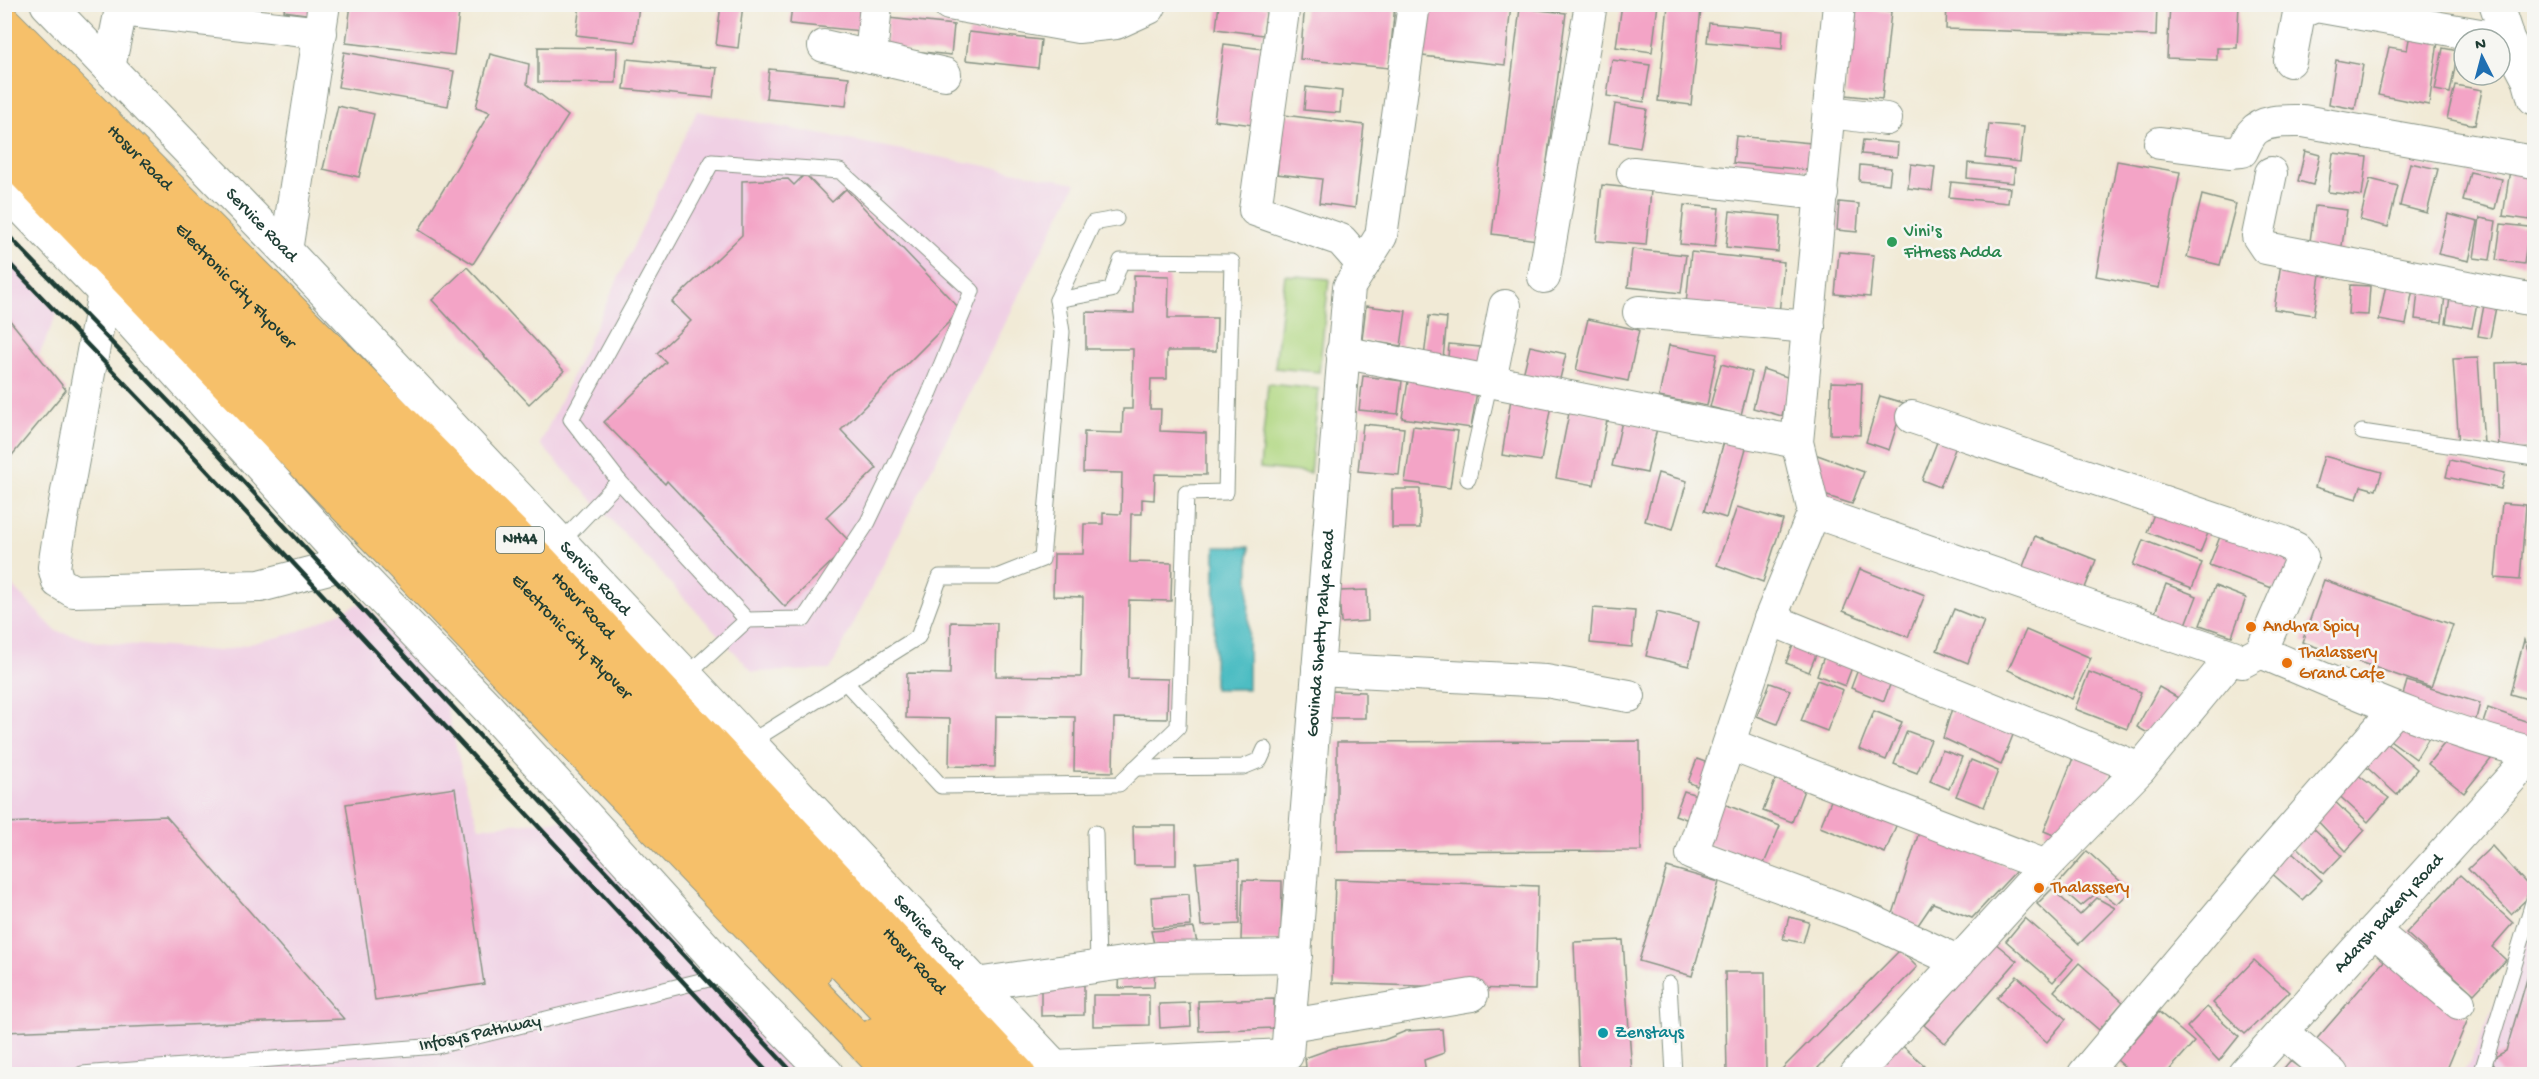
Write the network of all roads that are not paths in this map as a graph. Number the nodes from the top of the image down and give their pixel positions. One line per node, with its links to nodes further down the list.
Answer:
1 (47, 4): 21 (street, Service Road)
2 (876, 4): 20 (street)
3 (950, 4): 12 (street)
4 (1151, 4): 12 (street)
5 (1284, 4): 37 (street)
6 (1414, 4): 37 (street, Govinda Shetty Palya Road)
7 (1591, 4): 38 (street)
8 (1839, 4): 25 (street)
9 (2279, 4): 16 (street)
10 (2496, 4): 15 (street)
11 (121, 7): 13 (street); 21 (street)
12 (1054, 13)
13 (323, 19): 36 (street)
14 (4, 22): 93 (highway, Hosur Road / NH44)
15 (2504, 27)
16 (2452, 30)
17 (4, 45): 92 (highway, Electronic City Flyover)
18 (824, 46): 20 (street)
19 (2512, 49): 24 (street)
20 (871, 57): 22 (street)
21 (109, 69): 36 (street, Service Road)
22 (945, 74)
23 (4, 91): 91 (highway, Electronic City Flyover)
24 (2534, 96)
25 (1830, 112): 27 (street); 34 (street)
26 (4, 118): 90 (highway)
27 (1886, 119)
28 (2160, 143): 30 (street)
29 (4, 152): 89 (highway)
30 (2535, 162)
31 (1633, 173): 34 (street)
32 (2271, 173): 41 (street)
33 (4, 189): 39 (street)
34 (1822, 194): 44 (street)
35 (1116, 219): 40 (lane)
36 (286, 251): 54 (street, Service Road)
37 (1363, 265): 45 (street, Govinda Shetty Palya Road)
38 (1544, 277)
39 (104, 292): 55 (street); 55 (street)
40 (1057, 300): 61 (lane); 68 (lane)
41 (2535, 300)
42 (1505, 306): 46 (street)
43 (1639, 312): 44 (street)
44 (1809, 327): 49 (street)
45 (1342, 352): 46 (street); 59 (street, Govinda Shetty Palya Road)
46 (1490, 381): 49 (street); 51 (lane)
47 (1912, 417): 58 (street)
48 (2362, 432): 50 (lane)
49 (1797, 442): 53 (street)
50 (2535, 458)
51 (1468, 479)
52 (619, 481): 54 (lane); 57 (lane); 57 (lane)
53 (1814, 512): 56 (street); 58 (street)
54 (561, 542): 60 (street, Service Road)
55 (348, 563): 77 (street)
56 (1770, 619): 65 (street); 69 (street)
57 (747, 620): 60 (lane)
58 (2247, 654): 63 (street); 69 (street)
59 (1318, 669): 62 (street); 74 (street, Govinda Shetty Palya Road)
60 (686, 676): 64 (street, Service Road)
61 (846, 683): 64 (lane); 68 (lane)
62 (1629, 696)
63 (2396, 709): 67 (street); 96 (street)
64 (749, 743): 78 (street, Service Road)
65 (1729, 744): 71 (street); 75 (street)
66 (1264, 749): 68 (lane)
67 (2534, 753): 73 (street, Adarsh Bakery Road)
68 (1135, 768)
69 (2140, 769): 71 (street)
70 (1095, 833): 76 (lane)
71 (2046, 866): 75 (street)
72 (2535, 898): 84 (lane)
73 (2374, 931): 81 (street); 83 (street, Adarsh Bakery Road)
74 (1296, 956): 76 (street); 82 (street, Govinda Shetty Palya Road)
75 (1959, 962): 95 (street)
76 (1098, 966): 78 (street)
77 (729, 974): 85 (lane, Infosys Pathway); 88 (street)
78 (976, 984): 86 (street, Service Road)
79 (1670, 984): 94 (lane)
80 (1472, 995): 82 (street)
81 (2459, 1003)
82 (1290, 1025): 86 (street, Govinda Shetty Palya Road)
83 (2283, 1032): 97 (street, Adarsh Bakery Road); 98 (street)
84 (2483, 1068)
85 (223, 1070): 87 (lane, Infosys Pathway)
86 (1060, 1070)
87 (82, 1074)
88 (827, 1074)
89 (892, 1074)
90 (914, 1074)
91 (948, 1074)
92 (990, 1074)
93 (1019, 1074)
94 (1674, 1074)
95 (1856, 1074)
96 (2084, 1074)
97 (2244, 1074)
98 (2332, 1074)

